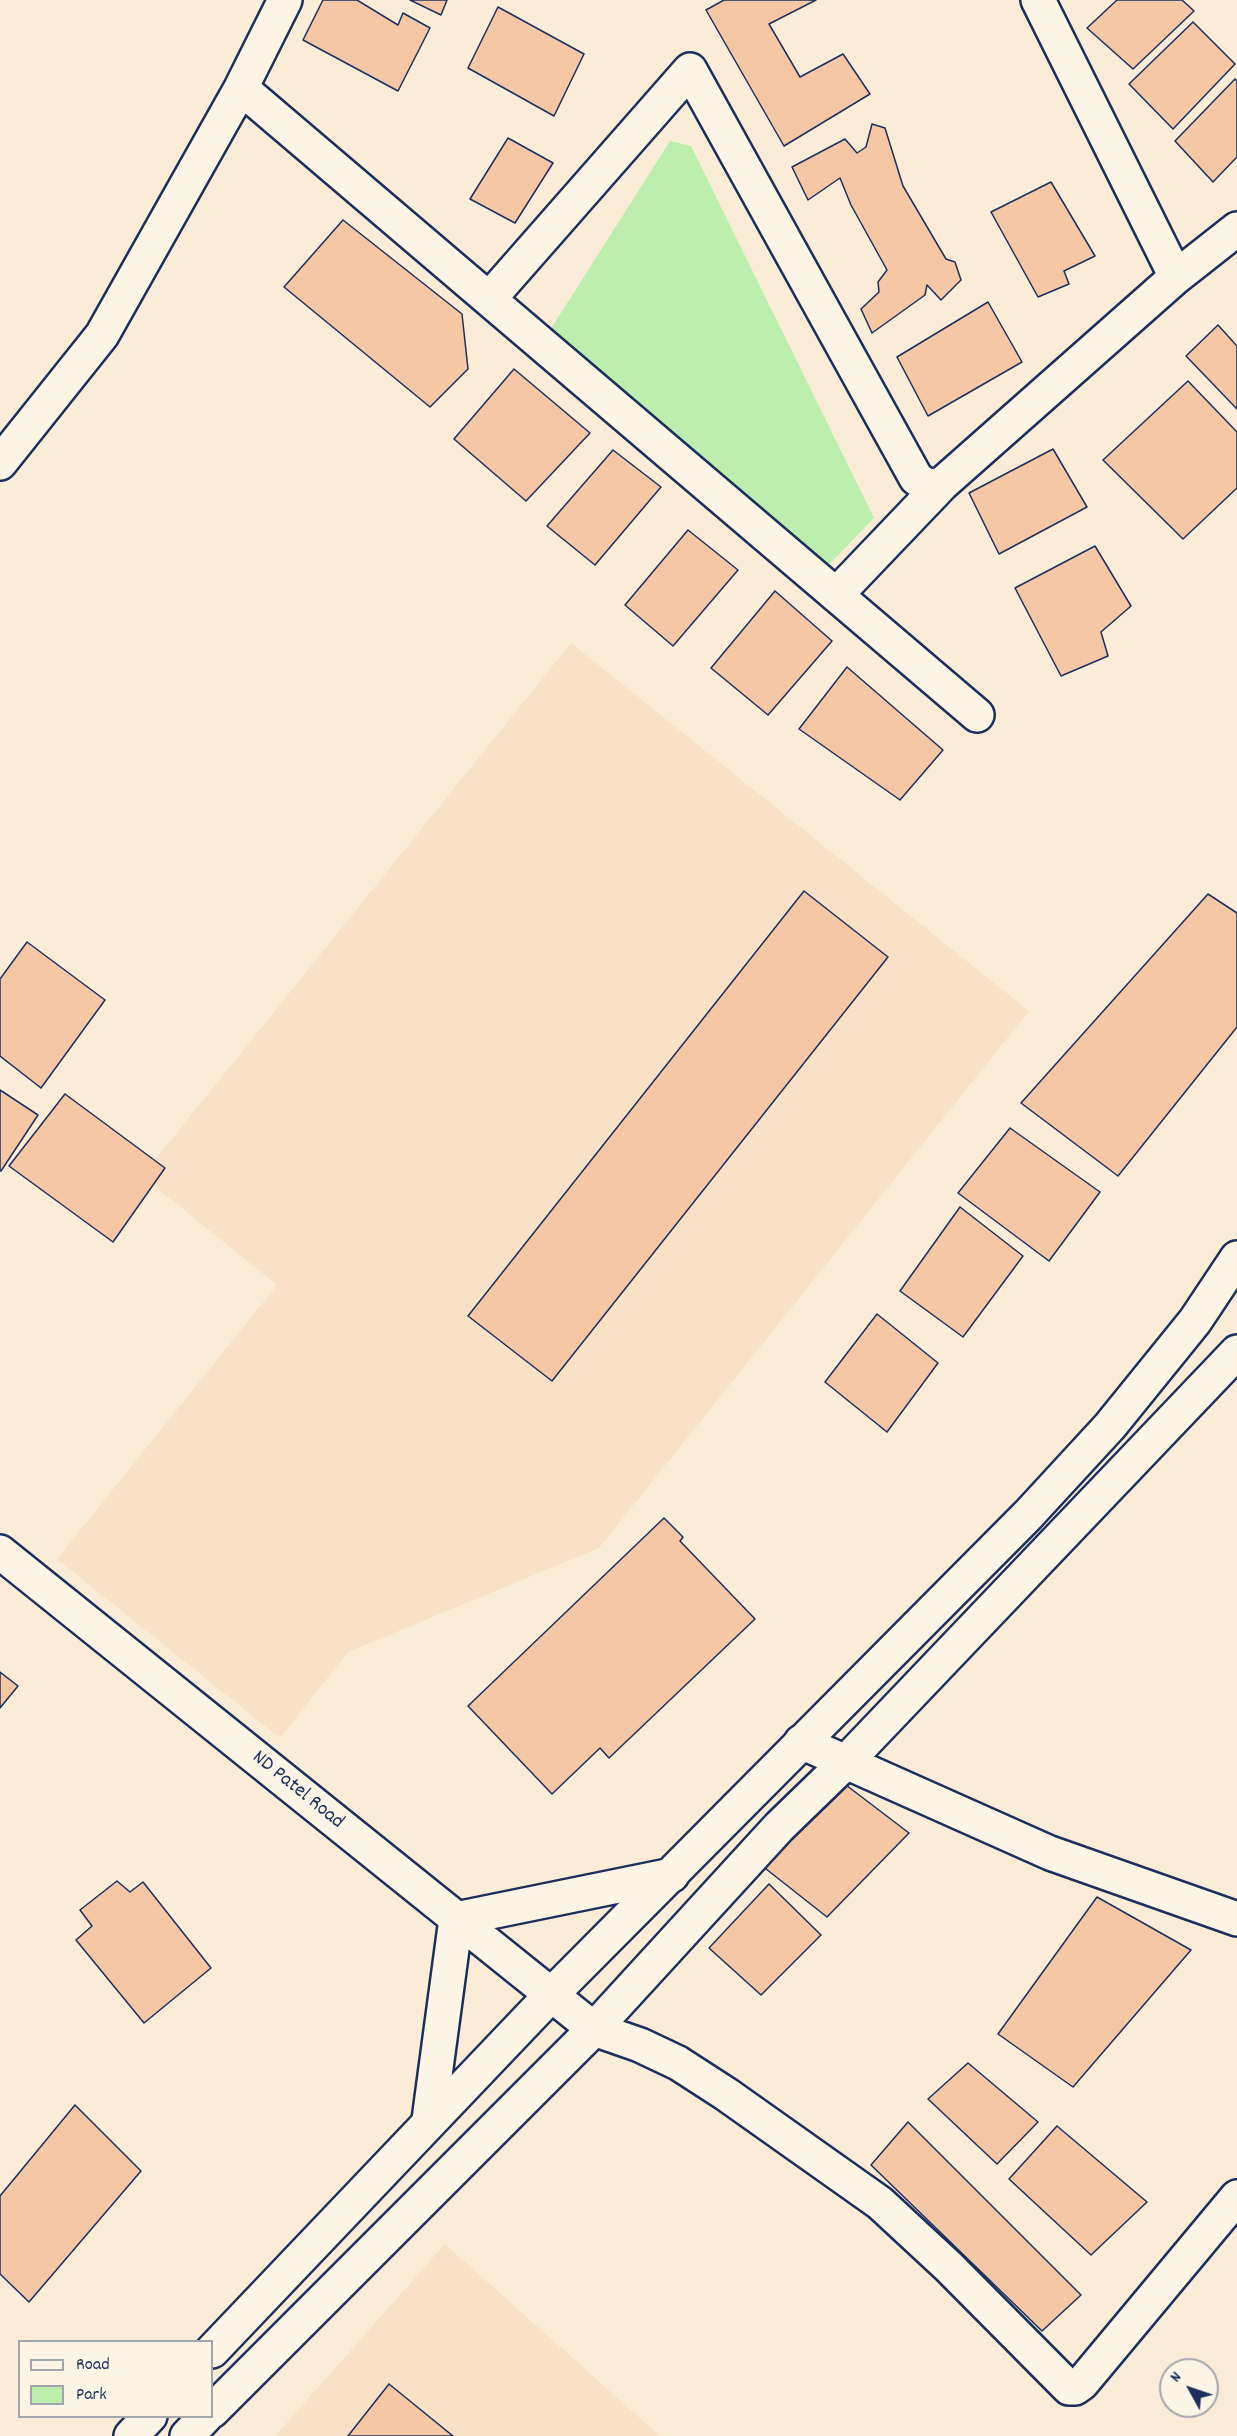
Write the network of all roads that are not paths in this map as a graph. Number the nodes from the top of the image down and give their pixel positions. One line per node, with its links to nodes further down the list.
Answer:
1 (285, 0): 3 (main road)
2 (1038, 0): 5 (main road)
3 (241, 88): 6 (main road); 7 (main road)
4 (1237, 229): 5 (main road)
5 (1176, 277): 8 (main road)
6 (489, 299): 8 (main road); 9 (main road)
7 (0, 463)
8 (942, 484): 9 (main road)
9 (836, 595): 10 (main road)
10 (977, 715)
11 (1237, 1258): 14 (main road)
12 (1237, 1352): 15 (main road)
13 (0, 1551): 17 (main road, ND Patel Road)
14 (801, 1742): 15 (main road); 16 (main road)
15 (845, 1763): 18 (main road); 20 (main road)
16 (672, 1875): 17 (main road); 19 (main road)
17 (456, 1919): 19 (main road, ND Patel Road); 21 (main road)
18 (1237, 1919)
19 (551, 1995): 20 (main road, ND Patel Road); 21 (main road)
20 (594, 2029): 22 (main road, ND Patel Road); 24 (main road)
21 (429, 2120): 23 (main road)
22 (1237, 2197)
23 (213, 2351)
24 (213, 2410)
25 (148, 2418): 27 (main road)
26 (204, 2418): 28 (main road)
27 (131, 2436)
28 (187, 2436)

